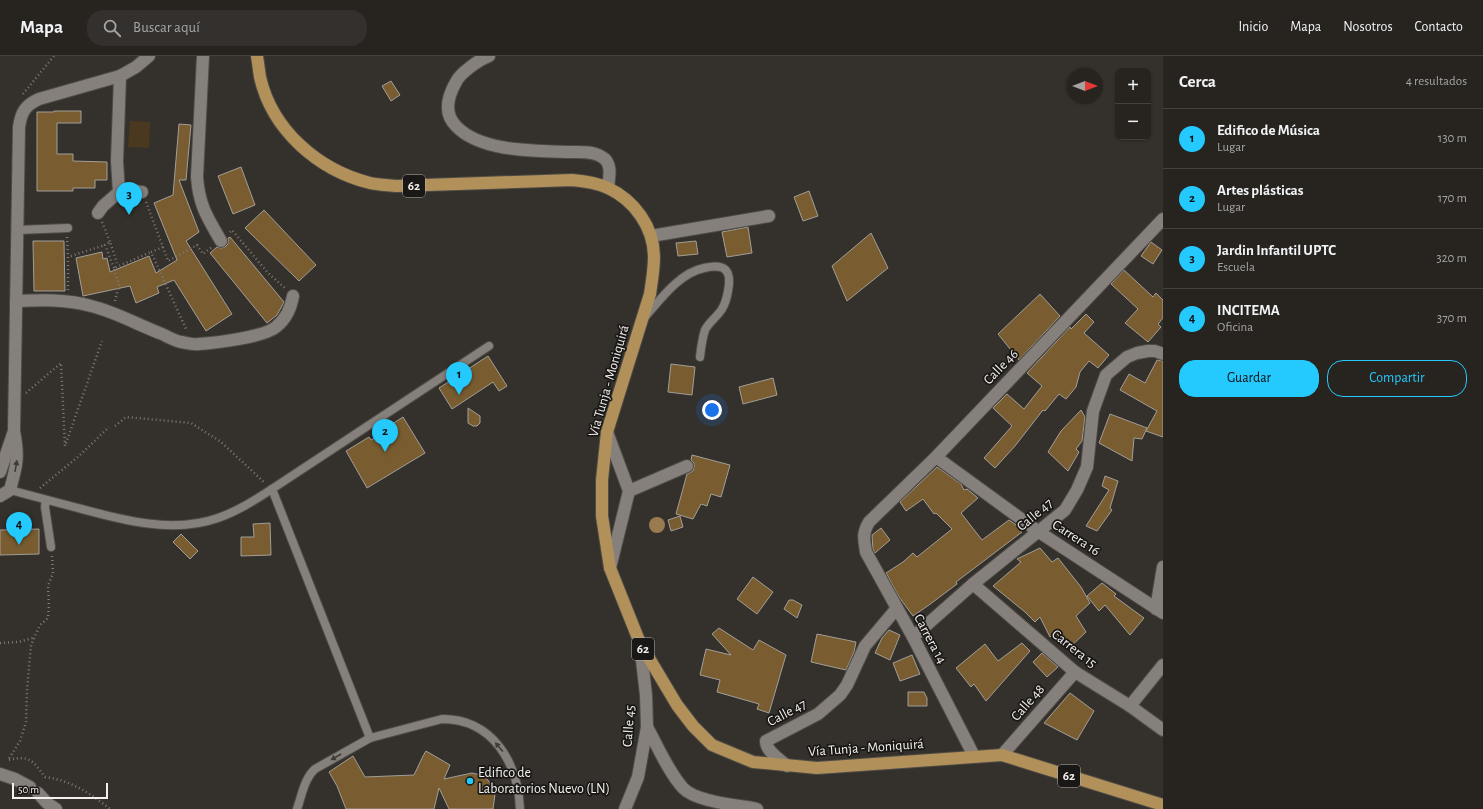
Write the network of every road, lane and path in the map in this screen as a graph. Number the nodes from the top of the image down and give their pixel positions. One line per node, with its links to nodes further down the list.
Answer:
1 (54, 56): 7 (path)
2 (149, 56): 6 (street)
3 (203, 56): 17 (street)
4 (258, 56): 8 (main road, Vía Tunja - Moniquirá / 62)
5 (489, 56): 8 (street)
6 (120, 76): 7 (street); 9 (street)
7 (24, 109): 14 (street)
8 (608, 188): 16 (main road, Vía Tunja - Moniquirá / 62)
9 (119, 192): 10 (street); 11 (street)
10 (142, 192): 20 (path)
11 (98, 213): 18 (path)
12 (769, 216): 16 (street)
13 (1163, 219): 40 (street, Calle 46)
14 (17, 230): 15 (lane); 26 (street)
15 (68, 231): 22 (path)
16 (651, 236): 29 (main road, Vía Tunja - Moniquirá / 62)
17 (220, 240): 20 (path); 25 (path)
18 (110, 242): 19 (path); 23 (path)
19 (105, 245): 22 (path); 24 (path)
20 (163, 247): 21 (path)
21 (151, 252): 24 (path); 30 (path)
22 (68, 257): 27 (path)
23 (117, 263)
24 (114, 268): 28 (path)
25 (294, 296): 28 (street)
26 (16, 301): 27 (street); 38 (street)
27 (68, 301): 28 (street)
28 (113, 312)
29 (641, 322): 34 (lane); 39 (main road, Vía Tunja - Moniquirá / 62)
30 (189, 335)
31 (102, 341): 35 (path)
32 (489, 346): 43 (lane)
33 (1163, 354): 48 (street, Calle 47)
34 (700, 357)
35 (22, 397)
36 (114, 426): 43 (path)
37 (109, 427): 46 (path)
38 (14, 431): 42 (street); 44 (street, one-way to 38)
39 (607, 432): 45 (street); 52 (main road, Vía Tunja - Moniquirá / 62)
40 (936, 457): 48 (street, Carrera 16); 49 (street, Calle 46)
41 (687, 466): 45 (street)
42 (0, 472)
43 (272, 489): 47 (lane); 65 (lane)
44 (3, 491): 46 (lane)
45 (629, 491): 52 (street)
46 (30, 495): 47 (lane)
47 (46, 500): 50 (lane)
48 (1039, 532): 53 (street, Calle 47); 55 (street, Carrera 16)
49 (863, 536): 54 (street, Carrera 14)
50 (51, 547): 56 (path)
51 (1163, 567): 55 (street)
52 (610, 568): 58 (main road, Vía Tunja - Moniquirá / 62)
53 (972, 584): 57 (street, Calle 47); 61 (street, Carrera 15)
54 (897, 608): 57 (street, Carrera 14); 68 (street, Calle 47)
55 (1159, 611)
56 (34, 637): 59 (path); 72 (path)
57 (913, 637): 67 (street, Carrera 14)
58 (640, 643): 63 (street, Calle 45); 68 (main road, Vía Tunja - Moniquirá / 62)
59 (0, 644)
60 (1163, 665): 62 (street)
61 (1075, 672): 62 (street, Carrera 15); 66 (street, Calle 48)
62 (1130, 706): 64 (street, Carrera 15)
63 (647, 727): 75 (street, Calle 45); 76 (street)
64 (1163, 730)
65 (370, 738): 73 (lane, one-way to 73); 74 (lane, one-way to 65)
66 (1002, 755): 67 (main road, Vía Tunja - Moniquirá / 62); 70 (main road, Vía Tunja - Moniquirá / 62)
67 (974, 756): 68 (main road, Vía Tunja - Moniquirá / 62)
68 (787, 766)
69 (0, 774): 71 (street)
70 (1163, 805)
71 (49, 807)
72 (110, 809)
73 (297, 809)
74 (520, 809)
75 (625, 809)
76 (757, 809)

